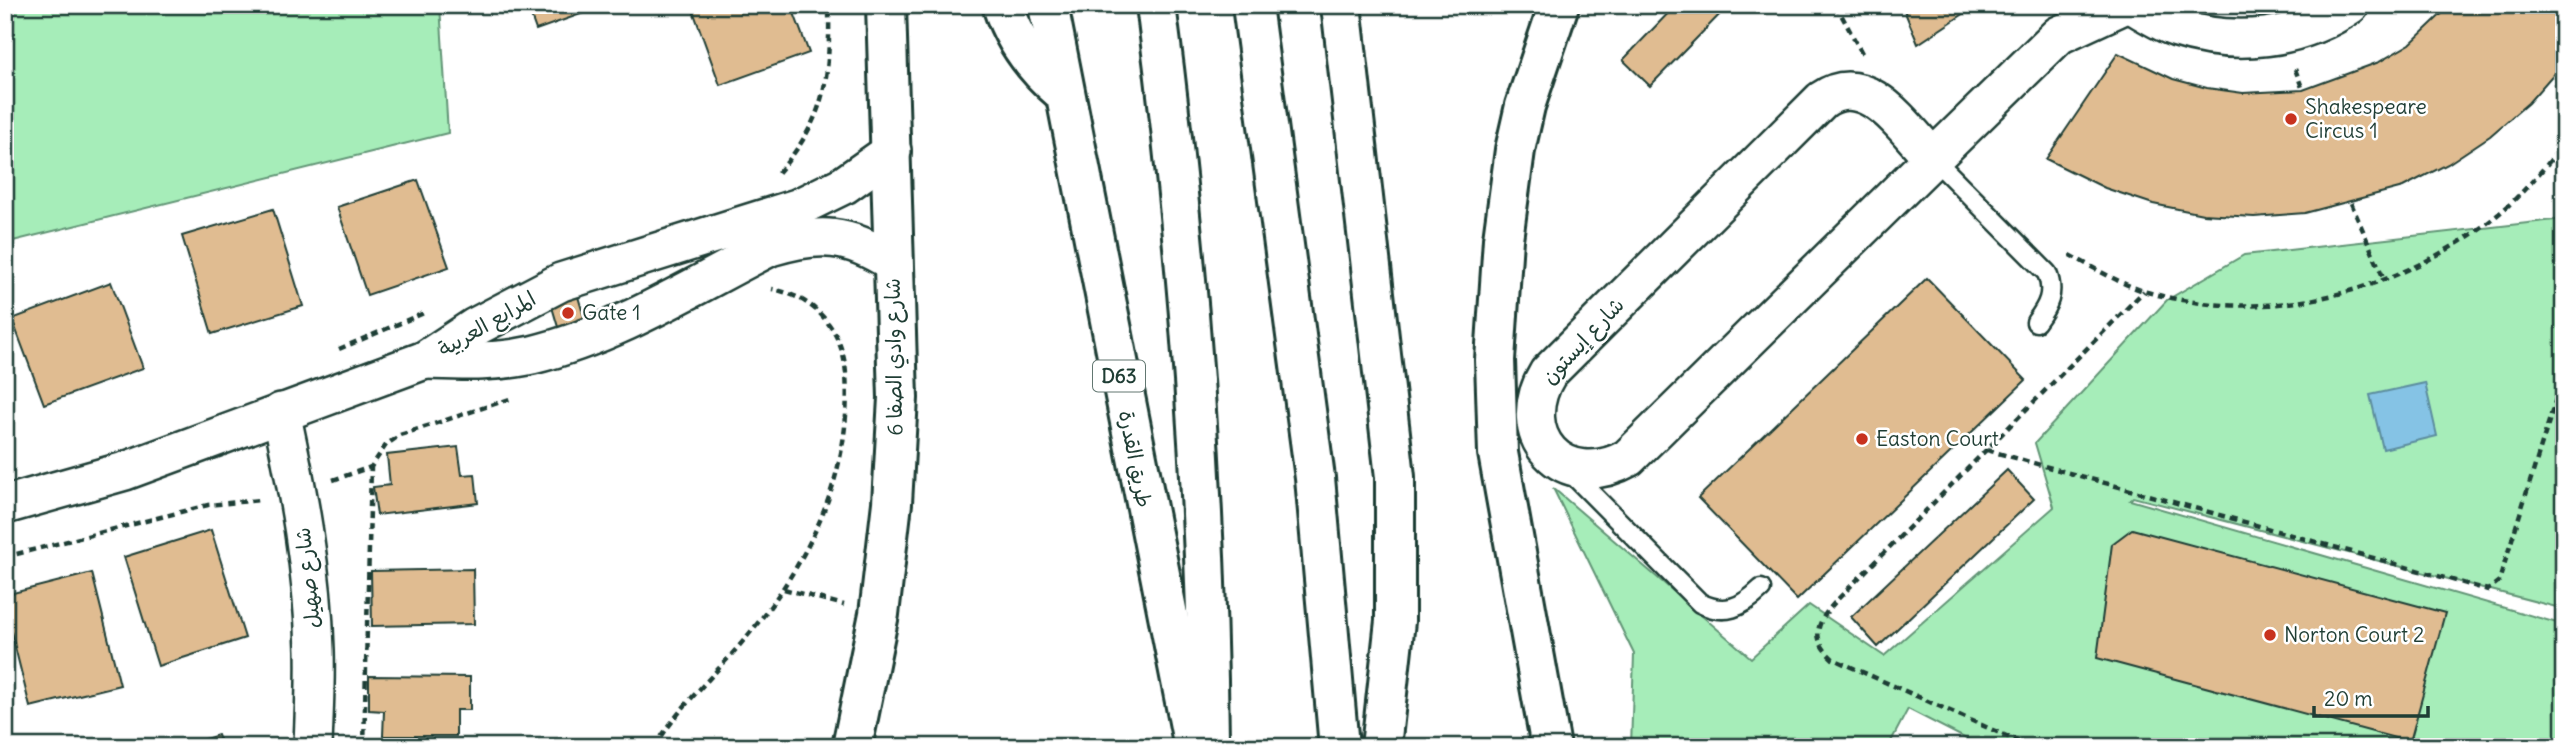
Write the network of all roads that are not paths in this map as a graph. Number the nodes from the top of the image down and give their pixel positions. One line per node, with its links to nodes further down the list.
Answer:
1 (886, 5): 13 (main road, شارع وادي الصفا 6)
2 (1002, 5): 12 (main road)
3 (1048, 5): 12 (main road, طريق القدرة / D63)
4 (1156, 5): 29 (main road)
5 (1252, 5): 30 (main road)
6 (1341, 5): 31 (main road)
7 (1559, 5): 32 (main road)
8 (2124, 5): 11 (street)
9 (2133, 5): 10 (street)
10 (2350, 5)
11 (2066, 20): 14 (street)
12 (1064, 93): 28 (main road, طريق القدرة / D63)
13 (892, 151): 15 (main road, شارع وادي الصفا 6); 16 (street, المرابع العربية)
14 (1933, 158): 18 (lane); 23 (street); 23 (street, شارع إيستون)
15 (892, 262): 17 (street, المرابع العربية); 27 (main road, شارع وادي الصفا 6)
16 (614, 263): 17 (street); 19 (street, المرابع العربية)
17 (635, 315): 21 (street, المرابع العربية)
18 (2036, 322)
19 (475, 327): 20 (street, المرابع العربية); 21 (street)
20 (425, 360): 21 (street, المرابع العربية); 22 (street)
21 (488, 360)
22 (281, 412): 24 (street); 26 (street, شارع صهيل)
23 (1560, 462): 25 (lane)
24 (5, 505)
25 (1761, 589)
26 (313, 747)
27 (852, 747)
28 (1194, 747)
29 (1209, 747)
30 (1339, 747)
31 (1381, 747)
32 (1552, 747)

